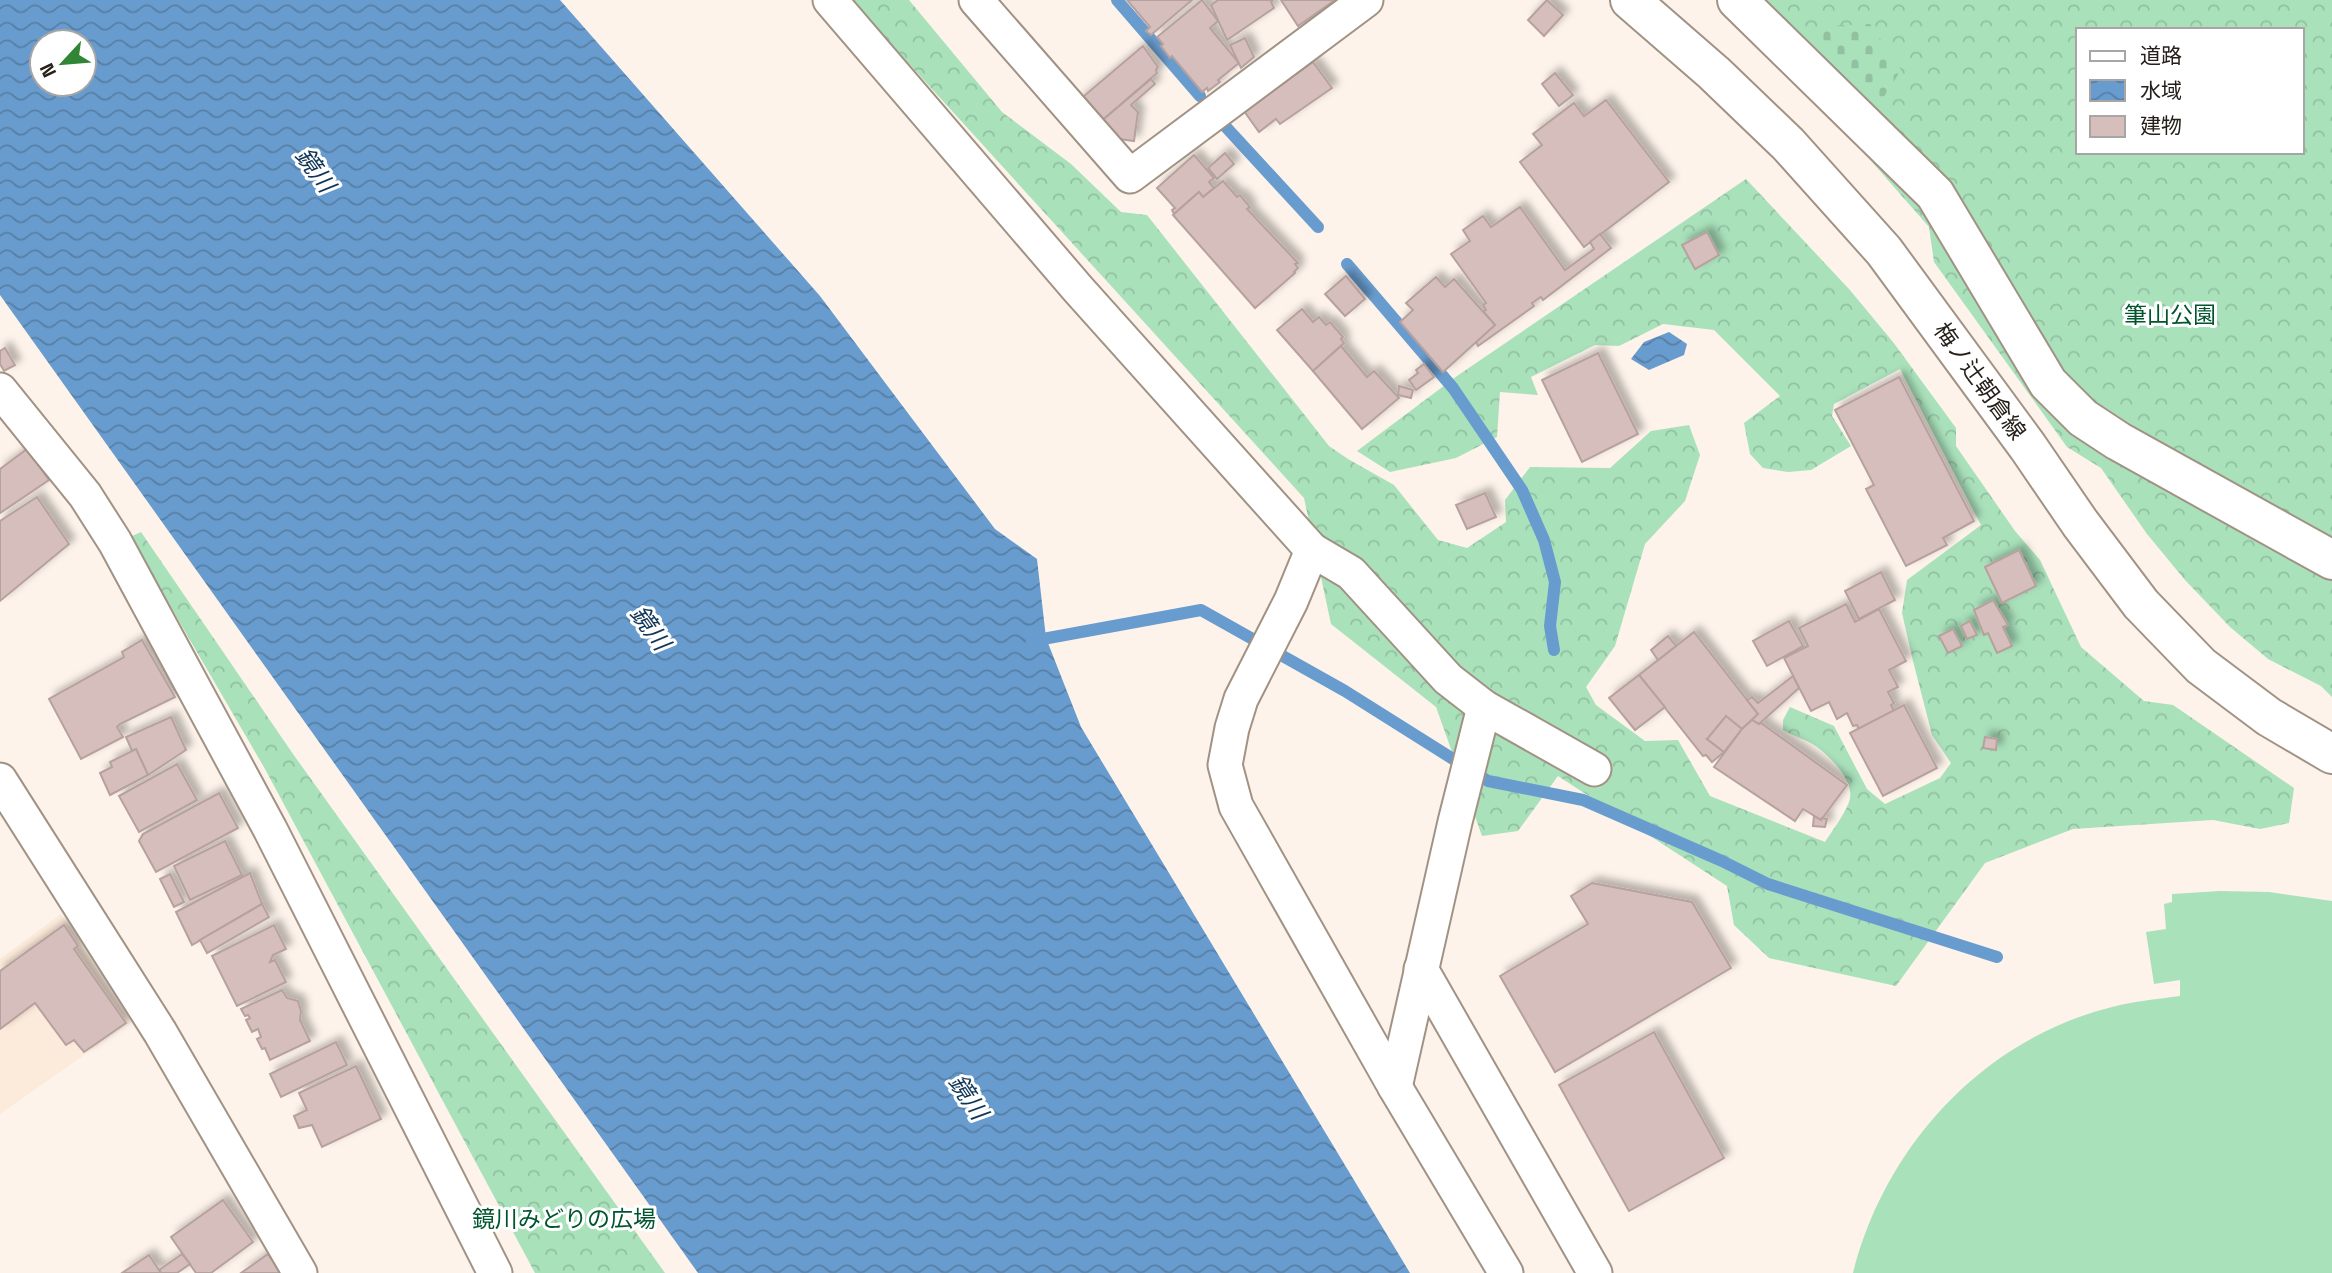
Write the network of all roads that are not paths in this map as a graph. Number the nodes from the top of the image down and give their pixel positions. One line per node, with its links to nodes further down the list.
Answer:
1 (830, 0): 7 (street)
2 (976, 0): 3 (street)
3 (1366, 0)
4 (1630, 0): 10 (main road, 梅ノ辻朝倉線)
5 (1737, 0): 8 (main road)
6 (0, 390): 16 (street)
7 (1312, 550): 9 (street); 14 (street)
8 (2332, 560)
9 (1484, 707): 11 (street); 13 (street)
10 (2332, 754)
11 (1594, 769)
12 (0, 780): 15 (street)
13 (1421, 969): 14 (street); 18 (street)
14 (1395, 1087): 17 (street)
15 (300, 1273)
16 (495, 1273)
17 (1506, 1273)
18 (1595, 1273)

